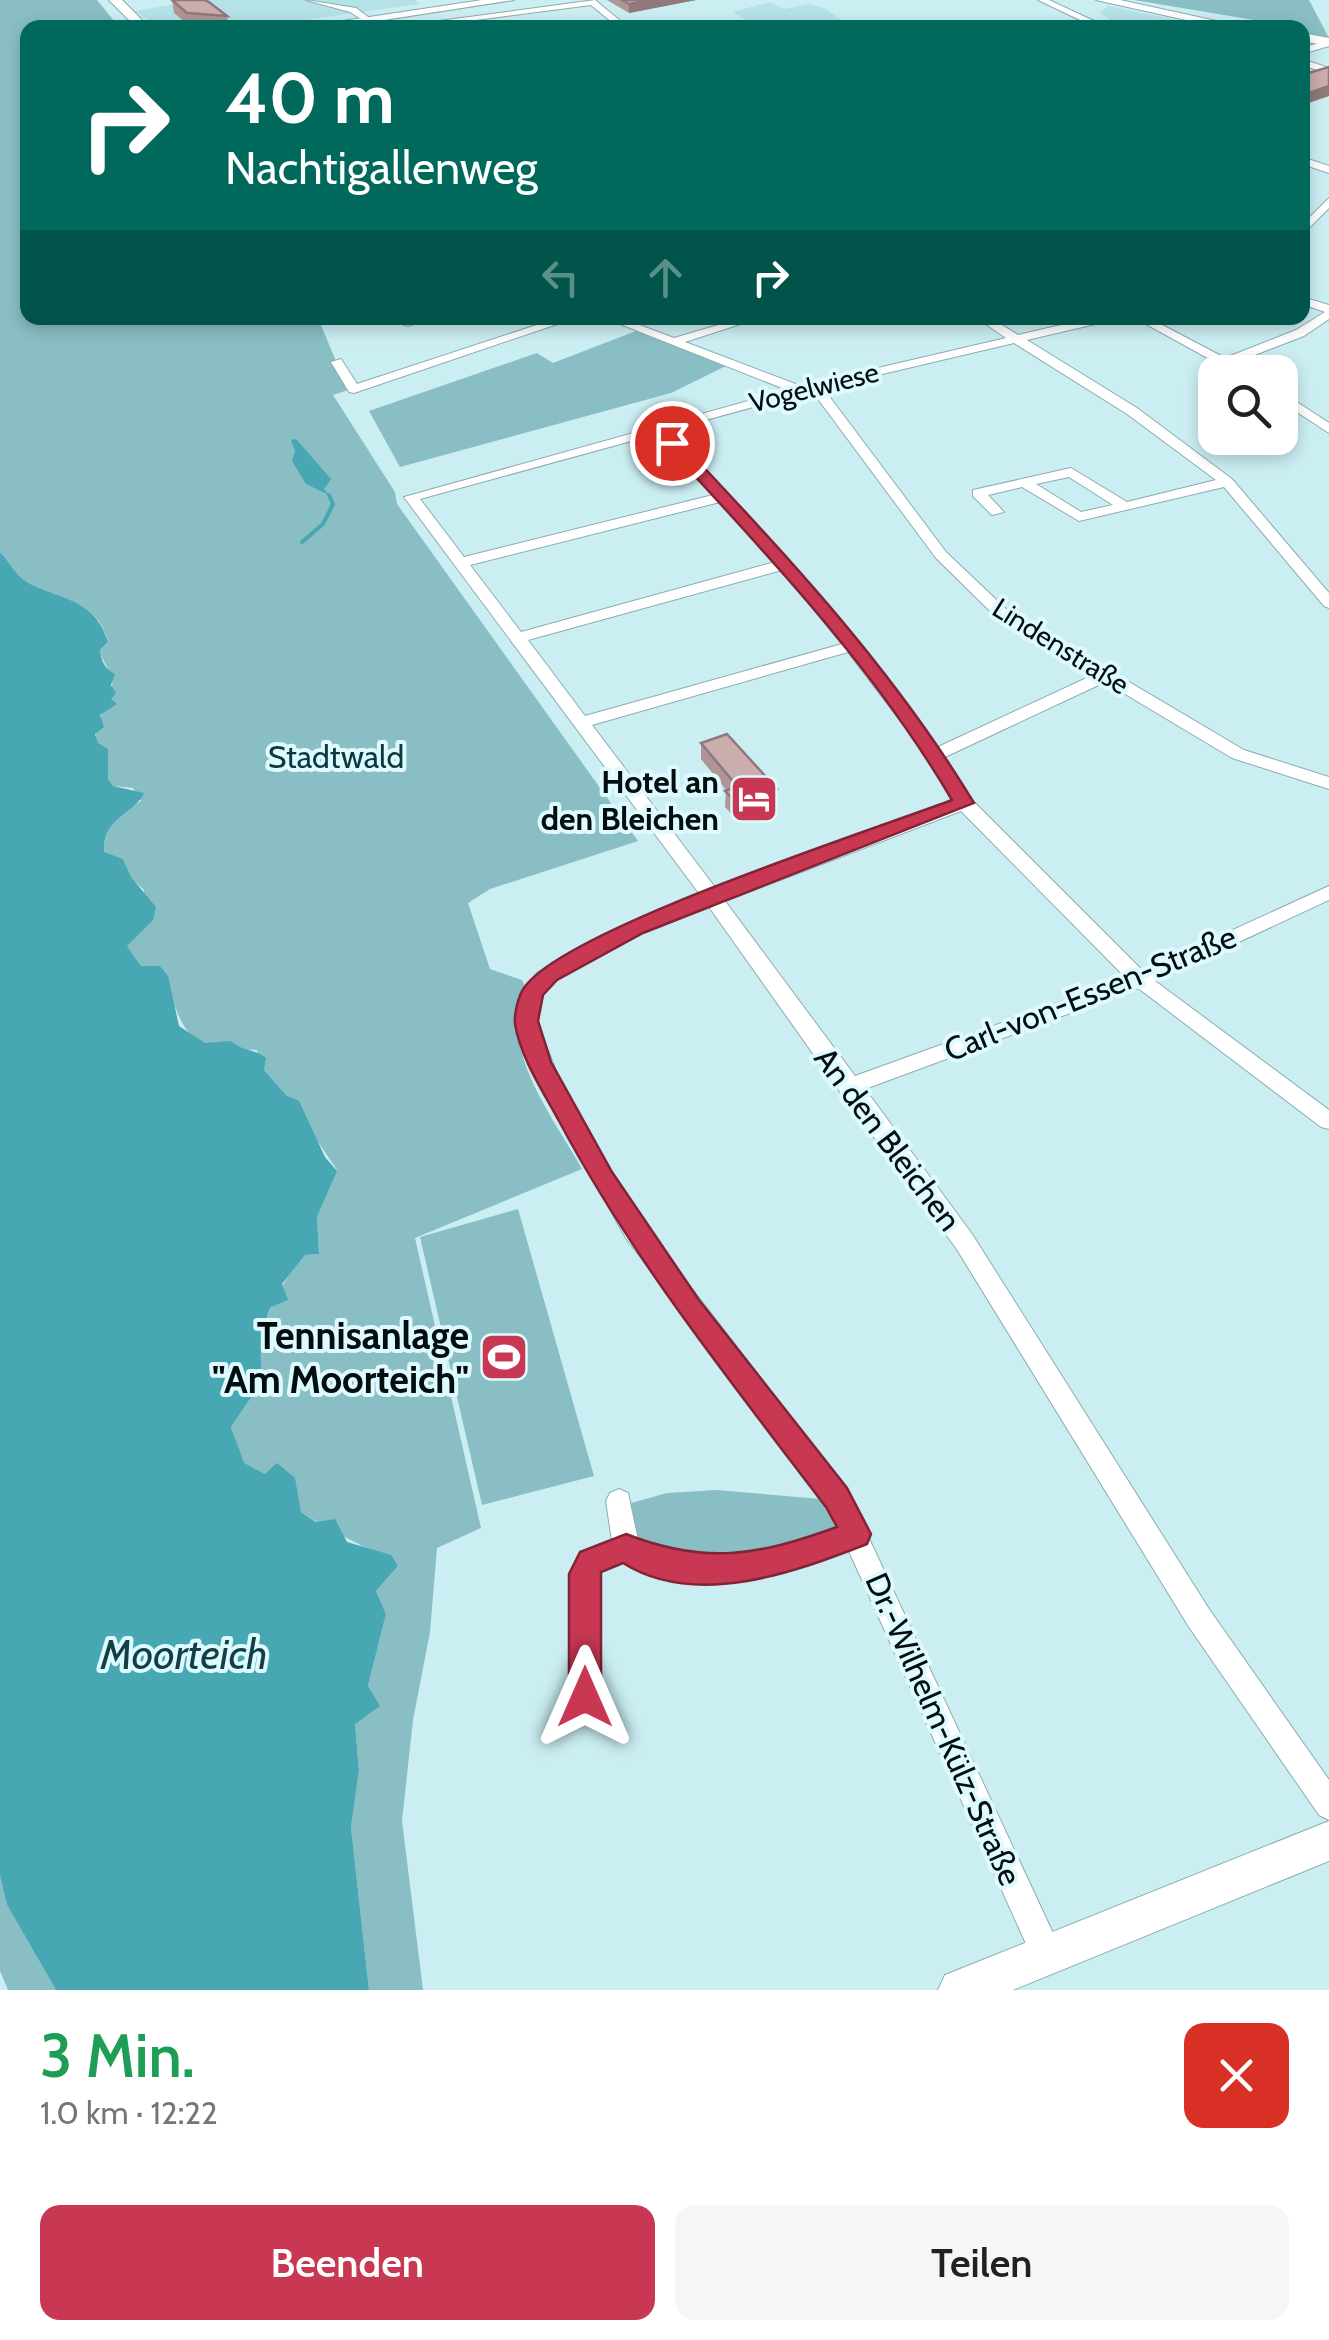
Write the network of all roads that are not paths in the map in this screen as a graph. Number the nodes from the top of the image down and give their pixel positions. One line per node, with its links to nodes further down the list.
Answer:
1 (104, 0): 10 (main road)
2 (114, 0): 11 (main road)
3 (310, 0): 9 (street)
4 (482, 0): 9 (main road)
5 (508, 0): 9 (main road)
6 (1042, 0): 16 (street)
7 (1102, 0): 17 (main road)
8 (592, 1): 14 (street); 15 (street)
9 (365, 17): 12 (main road); 13 (main road)
10 (122, 20)
11 (135, 20)
12 (342, 20)
13 (348, 20)
14 (472, 20)
15 (616, 20)
16 (1087, 20)
17 (1203, 20)
18 (1329, 201): 19 (street)
19 (1310, 223)
20 (1329, 312): 30 (street)
21 (548, 325): 31 (street)
22 (631, 325): 28 (street)
23 (730, 325): 28 (street)
24 (995, 325): 27 (street)
25 (1071, 325): 27 (street, Vogelwiese)
26 (1154, 325): 29 (street)
27 (1014, 337): 32 (street, Vogelwiese); 38 (street)
28 (676, 341): 32 (street)
29 (1212, 355)
30 (1243, 355)
31 (337, 362)
32 (807, 388): 36 (street, Vogelwiese); 49 (street, Lindenstraße)
33 (1298, 407): 35 (street)
34 (1329, 410): 35 (street)
35 (1312, 415): 37 (street)
36 (659, 428): 40 (street, Vogelwiese); 41 (street)
37 (1329, 429)
38 (1227, 482): 42 (street); 46 (street)
39 (1026, 483): 42 (street); 42 (street); 43 (street)
40 (411, 497): 44 (street, An den Bleichen)
41 (723, 497): 44 (street); 45 (street)
42 (1126, 507)
43 (998, 512)
44 (460, 563): 47 (street, An den Bleichen)
45 (786, 564): 47 (street); 48 (street)
46 (1329, 603)
47 (517, 638): 50 (street, An den Bleichen)
48 (852, 646): 50 (street); 51 (street)
49 (1108, 674): 51 (street); 52 (street, Lindenstraße)
50 (579, 723): 55 (street, An den Bleichen)
51 (935, 755): 53 (street)
52 (1329, 783)
53 (964, 803): 55 (street, Dr.-Wilhelm-Külz-Straße); 56 (street)
54 (1329, 892): 56 (street, Carl-von-Essen-Straße)
55 (713, 900): 57 (street, An den Bleichen); 60 (street, Dr.-Wilhelm-Külz-Straße)
56 (1140, 980): 57 (street, Carl-von-Essen-Straße); 58 (street)
57 (848, 1087): 63 (street, An den Bleichen)
58 (1329, 1120)
59 (618, 1501): 61 (street)
60 (856, 1534): 61 (street); 65 (street, Dr.-Wilhelm-Külz-Straße)
61 (626, 1548): 62 (street)
62 (585, 1697)
63 (1329, 1804)
64 (1329, 1841): 65 (main road)
65 (1048, 1957): 66 (main road)
66 (960, 1990)

